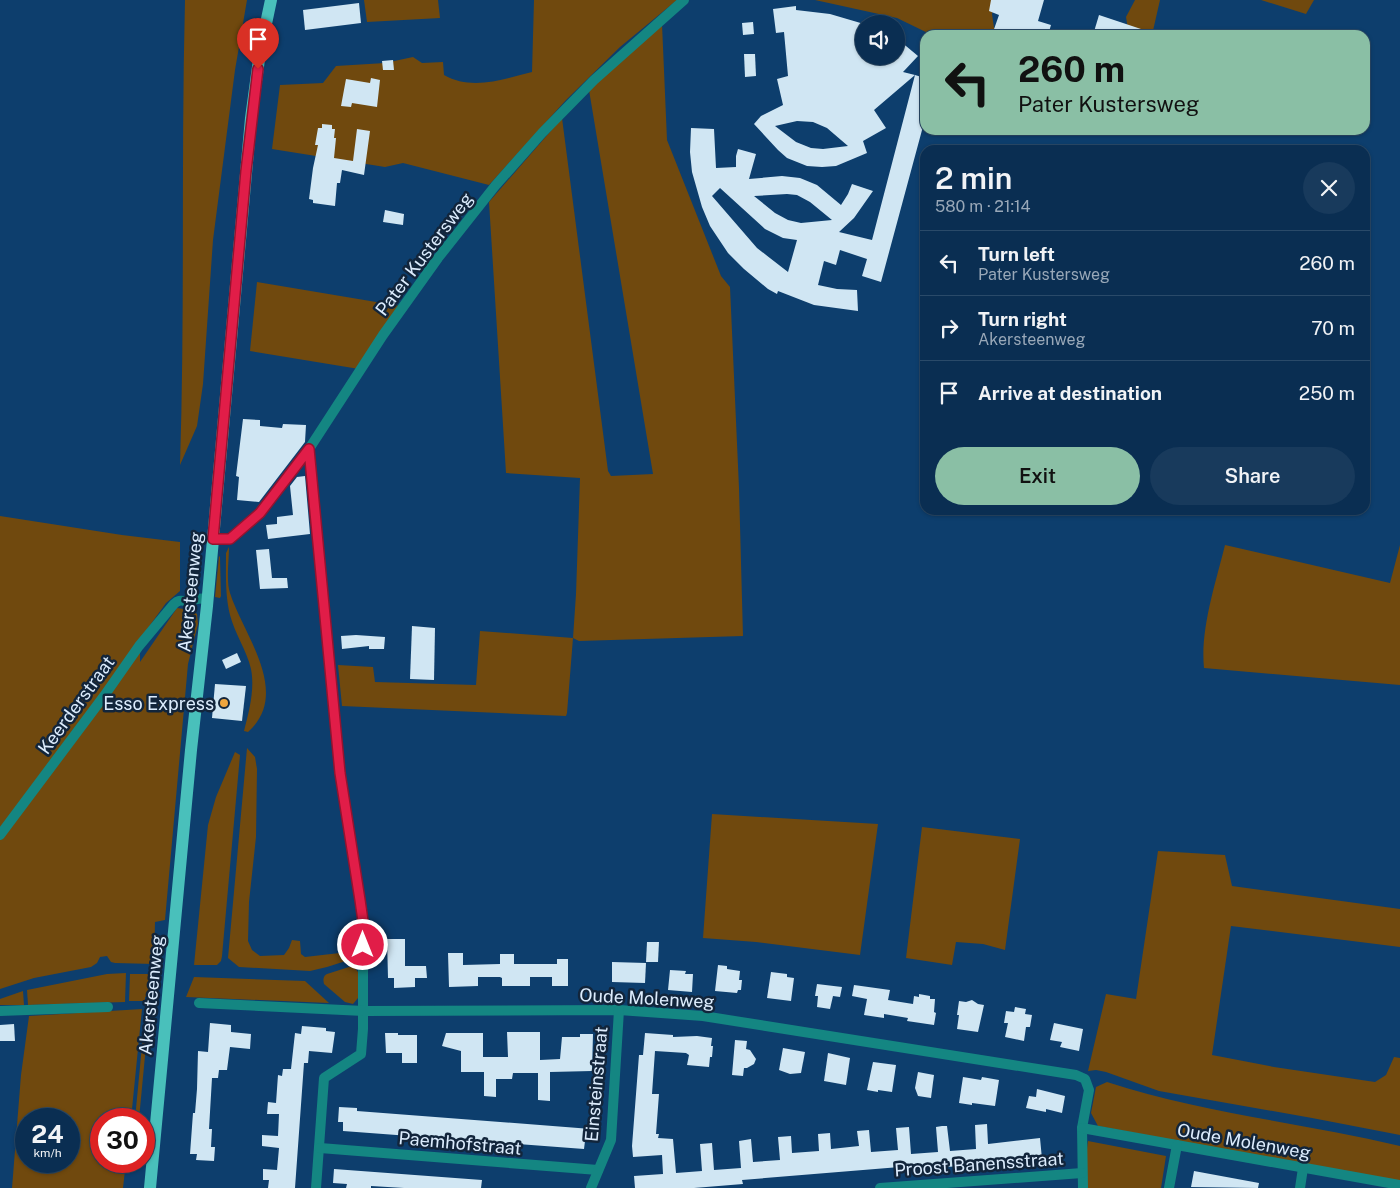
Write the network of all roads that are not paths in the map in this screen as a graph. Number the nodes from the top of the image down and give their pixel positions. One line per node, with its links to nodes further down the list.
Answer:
1 (271, 0): 4 (main road, Akersteenweg)
2 (684, 0): 3 (street, Pater Kustersweg)
3 (309, 449): 4 (street, Pater Kustersweg); 11 (street)
4 (213, 539): 5 (main road, Akersteenweg)
5 (207, 602): 6 (street, Keerderstraat); 20 (main road, Akersteenweg)
6 (0, 835)
7 (199, 1003): 11 (street, Oude Molenweg)
8 (108, 1007): 10 (street)
9 (619, 1010): 11 (street, Oude Molenweg); 12 (street, Oude Molenweg); 16 (street, Einsteinstraat)
10 (0, 1011)
11 (364, 1012): 14 (street)
12 (1082, 1128): 13 (street, Oude Molenweg); 17 (street)
13 (1177, 1145): 15 (street, Oude Molenweg); 26 (street)
14 (320, 1148): 16 (street, Paemhofstraat); 21 (street)
15 (1303, 1168): 19 (street, Oude Molenweg); 27 (street)
16 (598, 1170): 22 (street, Einsteinstraat)
17 (1082, 1173): 18 (street, Proost Banensstraat); 25 (street)
18 (1013, 1183): 24 (street, Proost Banensstraat)
19 (1400, 1185)
20 (150, 1188)
21 (316, 1188)
22 (591, 1188)
23 (880, 1188): 24 (street, Proost Banensstraat)
24 (893, 1188)
25 (1083, 1188)
26 (1169, 1188)
27 (1300, 1188)

